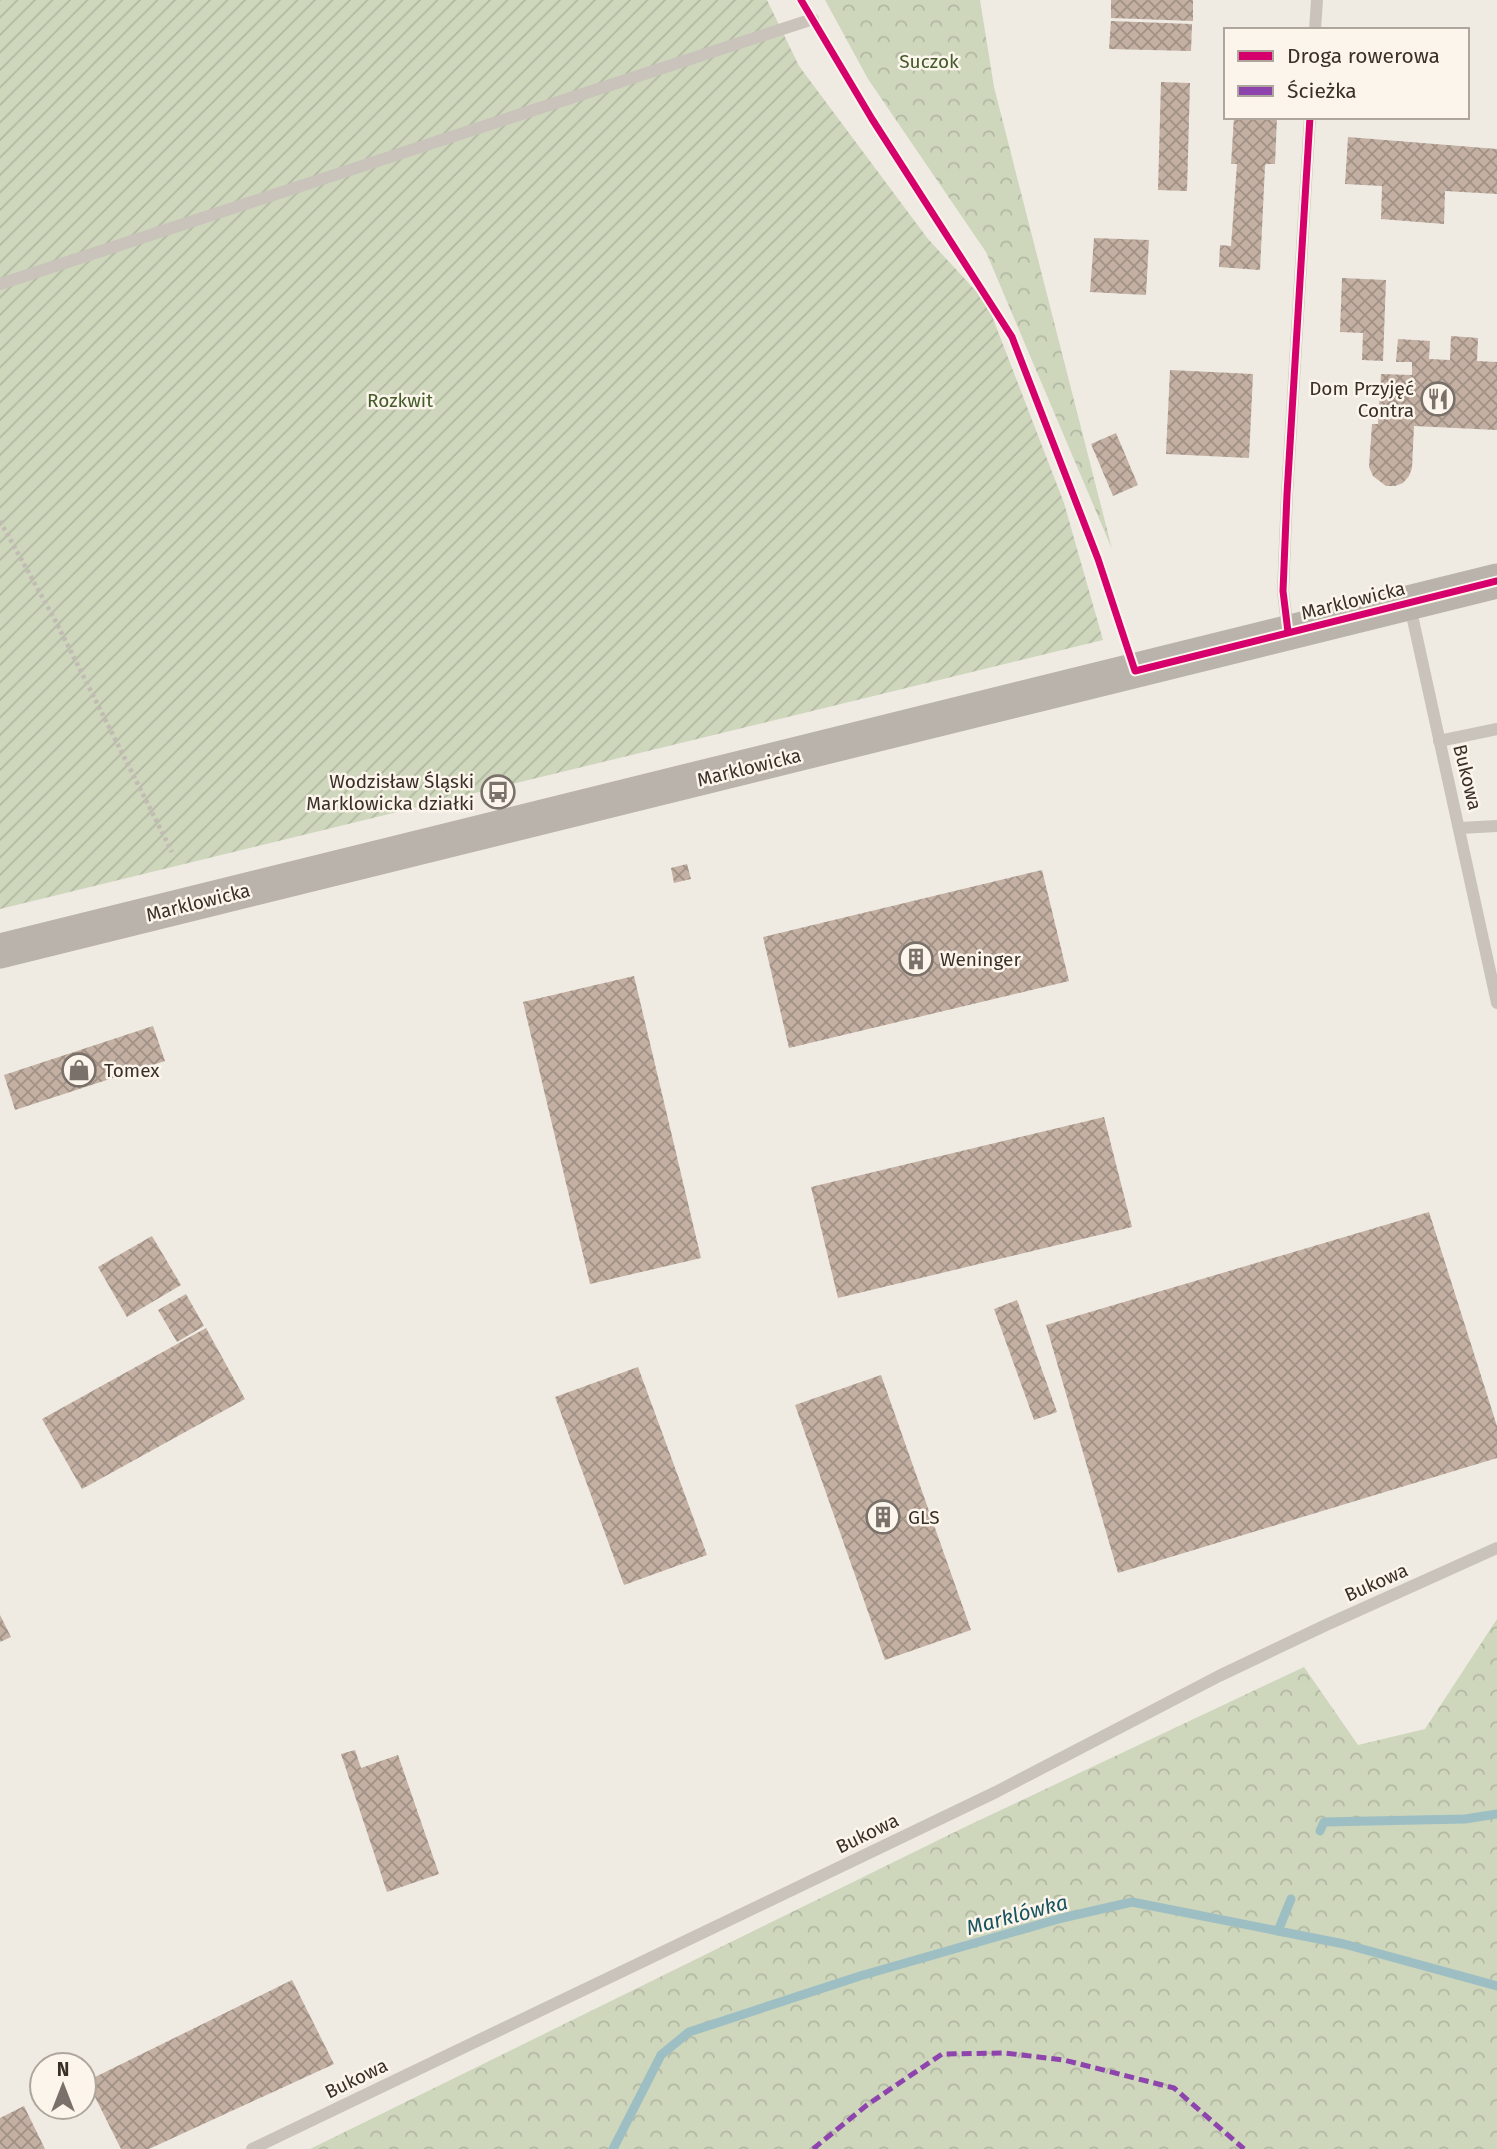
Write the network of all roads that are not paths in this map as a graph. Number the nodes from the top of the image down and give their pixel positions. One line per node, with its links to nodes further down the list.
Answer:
1 (1317, 0): 3 (lane)
2 (813, 19): 5 (lane)
3 (1315, 28)
4 (1310, 119): 8 (lane)
5 (0, 284)
6 (1497, 581): 7 (main road, Marklowicka)
7 (1409, 603): 8 (main road, Marklowicka); 10 (lane, Bukowa)
8 (1288, 632): 13 (main road, Marklowicka)
9 (1497, 729): 10 (lane)
10 (1439, 741): 12 (lane, Bukowa)
11 (1497, 826): 12 (lane)
12 (1460, 828): 14 (lane, Bukowa)
13 (0, 951)
14 (1497, 1003)
15 (1497, 1548): 16 (lane, Bukowa)
16 (252, 2149)

